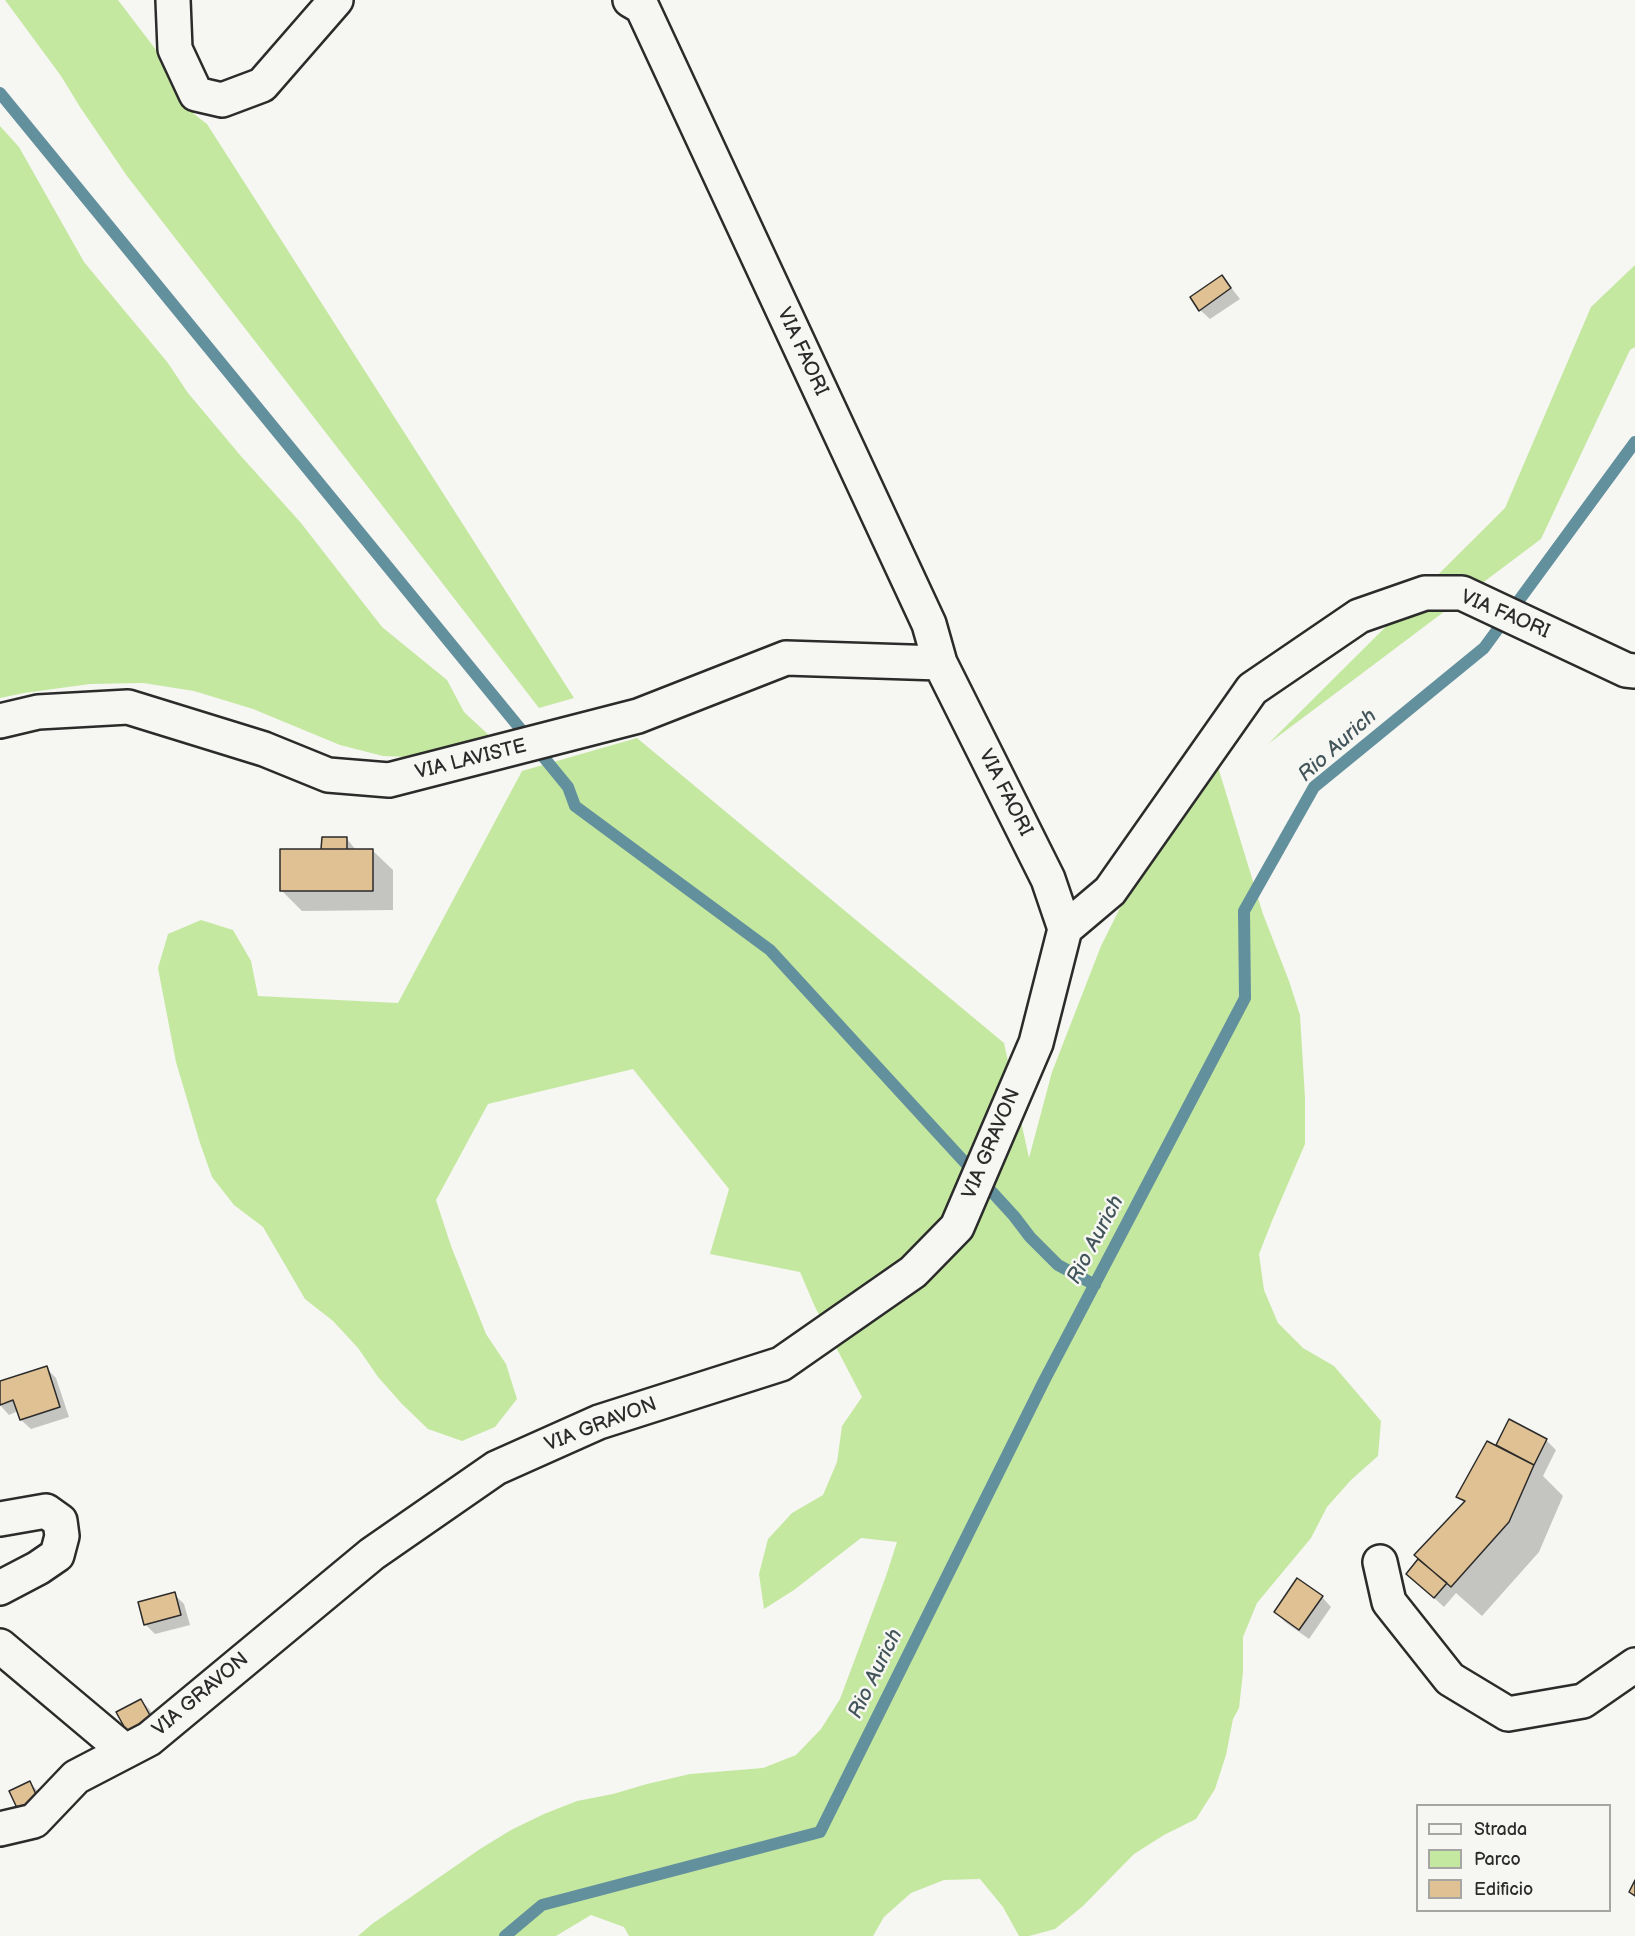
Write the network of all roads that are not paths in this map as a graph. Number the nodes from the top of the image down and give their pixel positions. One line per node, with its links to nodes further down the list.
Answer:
1 (173, 0): 2 (street)
2 (336, 0)
3 (630, 0): 4 (street, VIA FAORI)
4 (940, 663): 6 (street, VIA LAVISTE); 7 (street, VIA FAORI)
5 (1635, 671): 7 (street, VIA FAORI)
6 (0, 721)
7 (1065, 929): 13 (street, VIA GRAVON)
8 (0, 1519): 10 (street)
9 (1380, 1562): 12 (street)
10 (0, 1588)
11 (0, 1646): 13 (street)
12 (1635, 1665)
13 (125, 1751): 14 (street, VIA GRAVON)
14 (0, 1829)

